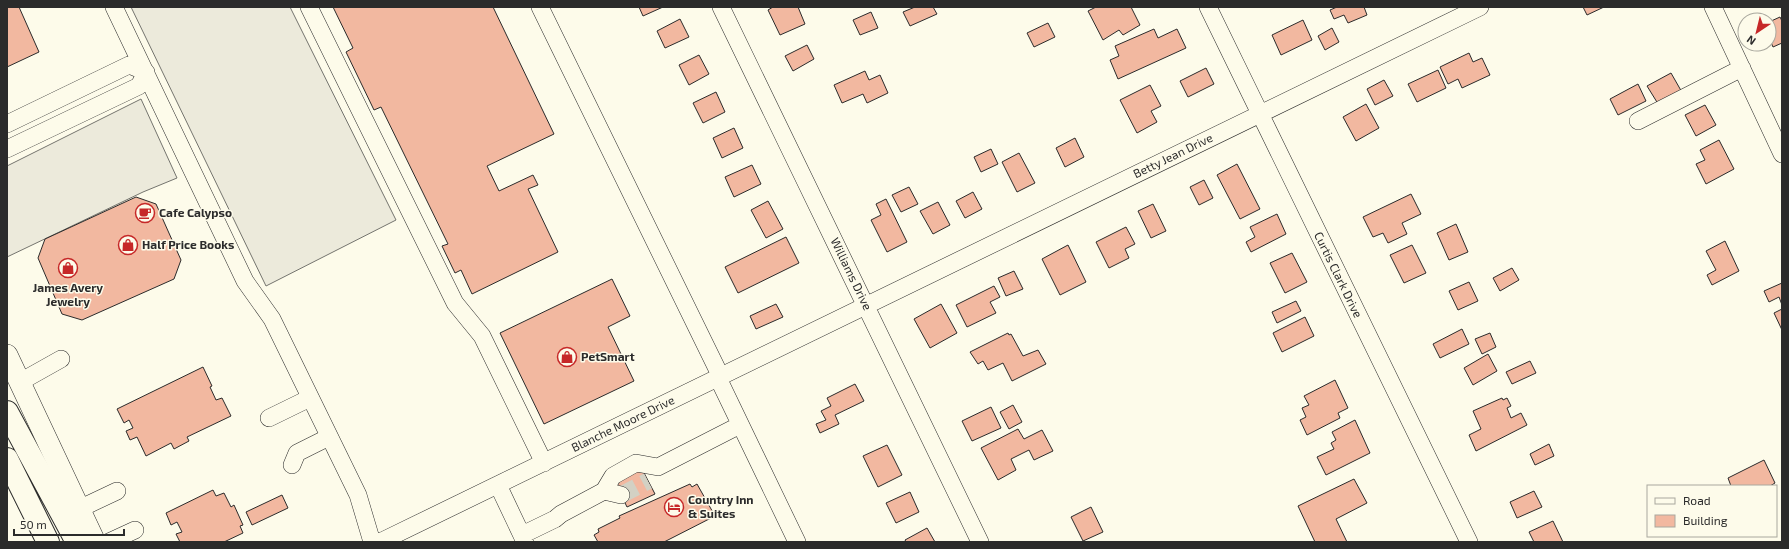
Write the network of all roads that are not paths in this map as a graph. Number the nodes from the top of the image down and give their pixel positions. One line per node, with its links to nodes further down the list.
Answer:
1 (114, 7): 9 (street)
2 (310, 7): 26 (street)
3 (540, 7): 18 (street)
4 (721, 7): 15 (street, Williams Drive)
5 (1208, 7): 10 (street, Curtis Clark Drive)
6 (1480, 7): 10 (street, Betty Jean Drive)
7 (1713, 7): 8 (street)
8 (1742, 68): 11 (street); 14 (street)
9 (146, 72): 12 (street); 13 (street); 20 (street)
10 (1260, 114): 15 (street, Betty Jean Drive); 45 (street, Curtis Clark Drive)
11 (1638, 121)
12 (7, 124)
13 (7, 149)
14 (1782, 154)
15 (865, 305): 18 (street, Blanche Moore Drive); 44 (street, Williams Drive)
16 (7, 355): 19 (main road)
17 (61, 359): 19 (street)
18 (719, 377): 23 (street); 26 (street, Blanche Moore Drive)
19 (20, 382): 34 (main road)
20 (310, 398): 22 (street); 24 (street)
21 (7, 412): 38 (highway)
22 (268, 418)
23 (740, 425): 28 (street); 43 (street)
24 (329, 437): 27 (street); 41 (street)
25 (7, 459): 37 (highway)
26 (544, 463): 30 (street, Blanche Moore Drive)
27 (292, 465)
28 (658, 467): 29 (street); 32 (street)
29 (648, 481)
30 (498, 485): 36 (street); 42 (street, Blanche Moore Drive)
31 (117, 490): 34 (street)
32 (604, 491): 33 (street); 36 (street)
33 (621, 495)
34 (79, 508): 39 (main road)
35 (135, 530): 40 (street)
36 (524, 539)
37 (48, 542)
38 (77, 542)
39 (95, 542)
40 (109, 542)
41 (372, 542)
42 (380, 542)
43 (797, 542)
44 (980, 542)
45 (1469, 542)

